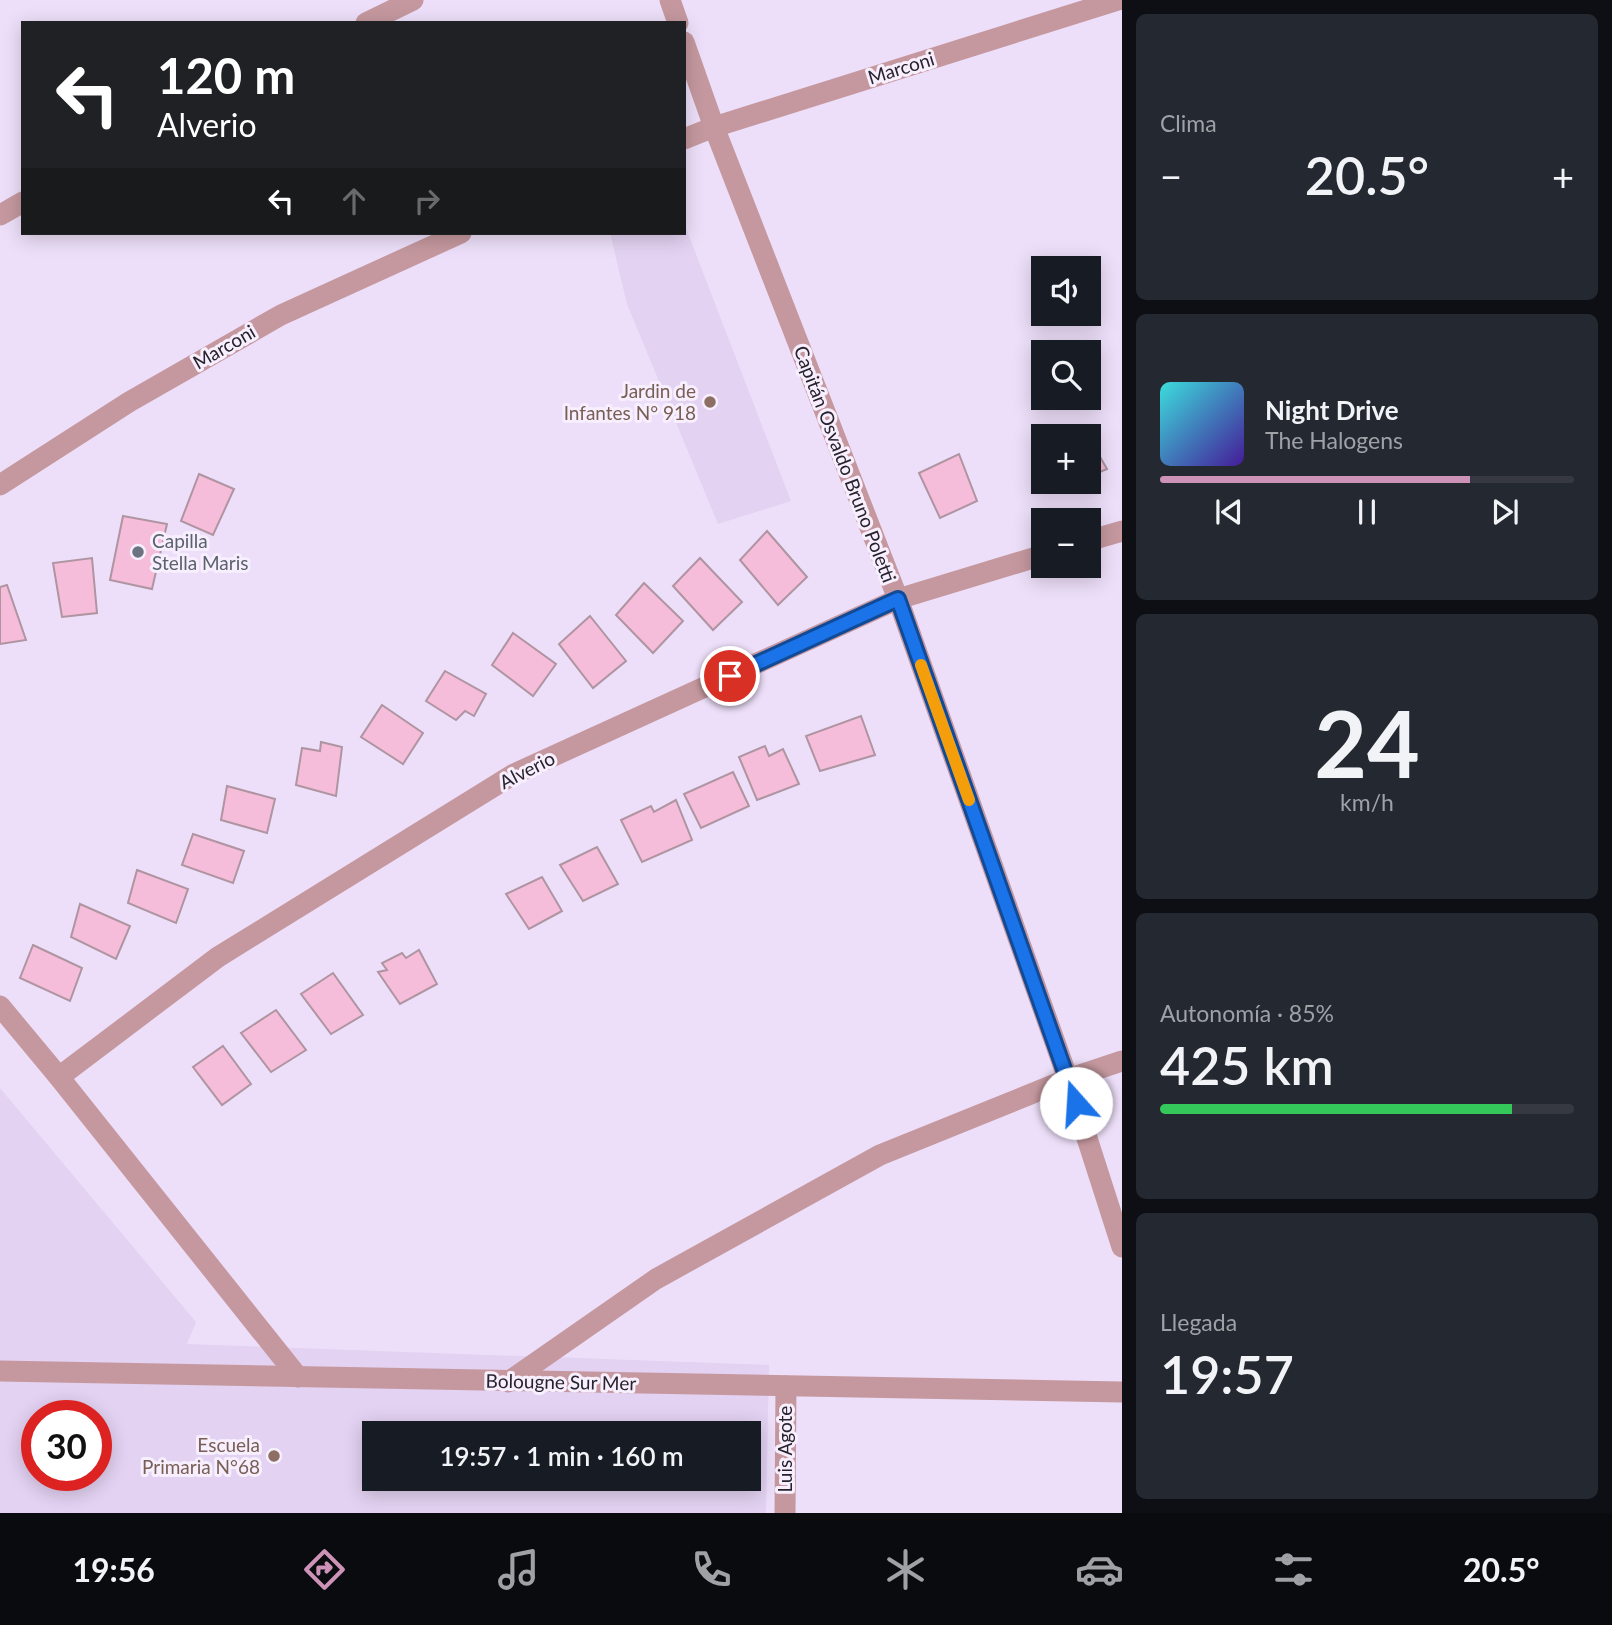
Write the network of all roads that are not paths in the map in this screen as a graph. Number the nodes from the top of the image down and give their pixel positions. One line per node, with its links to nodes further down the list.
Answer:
1 (414, 0): 4 (street)
2 (670, 0): 5 (street)
3 (1118, 0): 7 (street, Marconi)
4 (370, 21)
5 (677, 21)
6 (686, 48): 7 (street, Capitán Osvaldo Bruno Poletti)
7 (714, 127): 8 (street, Marconi); 16 (street, Capitán Osvaldo Bruno Poletti)
8 (686, 138)
9 (21, 203): 10 (street)
10 (0, 215)
11 (457, 235): 12 (street, Marconi)
12 (0, 485)
13 (1122, 531): 14 (street)
14 (1101, 537)
15 (1031, 559): 16 (street, Alverio)
16 (898, 599): 19 (street, Alverio); 20 (street, Capitán Osvaldo Bruno Poletti)
17 (0, 1006): 19 (street)
18 (1122, 1060): 20 (street)
19 (59, 1077): 23 (street)
20 (1068, 1079): 21 (street, Capitán Osvaldo Bruno Poletti); 24 (street)
21 (1122, 1247)
22 (0, 1371): 23 (street, Bolougne Sur Mer)
23 (298, 1377): 24 (street, Bolougne Sur Mer)
24 (508, 1382): 25 (street, Bolougne Sur Mer)
25 (786, 1386): 26 (street, Bolougne Sur Mer); 27 (street, Luis Agote)
26 (1122, 1392)
27 (785, 1513)

